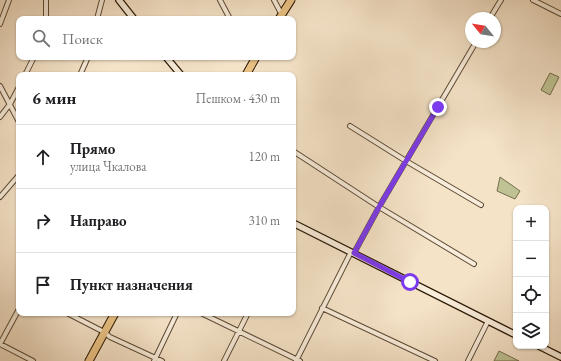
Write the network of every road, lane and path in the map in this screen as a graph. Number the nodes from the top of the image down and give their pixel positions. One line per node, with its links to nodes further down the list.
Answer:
1 (9, 0): 18 (street)
2 (46, 0): 12 (street)
3 (102, 0): 13 (street)
4 (119, 0): 14 (street)
5 (220, 0): 15 (street)
6 (274, 0): 16 (street)
7 (291, 0): 17 (highway)
8 (501, 0): 10 (street)
9 (533, 0): 11 (street)
10 (494, 12)
11 (561, 14)
12 (46, 16)
13 (98, 16)
14 (132, 16)
15 (228, 16)
16 (280, 16)
17 (281, 16)
18 (0, 24)
19 (472, 48): 35 (street)
20 (32, 60): 24 (street)
21 (87, 60): 25 (street)
22 (168, 60): 26 (street)
23 (254, 60): 27 (highway)
24 (26, 72)
25 (81, 72)
26 (178, 72)
27 (248, 72)
28 (0, 86): 30 (street)
29 (16, 93): 30 (street)
30 (10, 104): 31 (street); 32 (street)
31 (16, 116)
32 (0, 117)
33 (350, 126): 35 (street)
34 (296, 153): 39 (street)
35 (406, 161): 38 (street); 39 (street)
36 (16, 178): 37 (street)
37 (0, 197)
38 (481, 204)
39 (379, 207): 41 (street); 42 (street)
40 (296, 225): 41 (street)
41 (353, 252): 43 (street); 50 (street)
42 (474, 264)
43 (322, 308): 58 (street); 63 (street)
44 (16, 315): 54 (street)
45 (73, 316): 52 (street)
46 (113, 316): 52 (highway)
47 (176, 316): 57 (street)
48 (207, 316): 51 (street)
49 (246, 316): 51 (street)
50 (488, 321): 53 (street); 64 (street)
51 (238, 331): 58 (street); 62 (street)
52 (104, 332): 57 (street); 60 (highway)
53 (513, 334)
54 (0, 344): 59 (street)
55 (545, 349): 56 (street)
56 (561, 357)
57 (155, 359): 61 (street)
58 (297, 360)
59 (33, 361)
60 (89, 361)
61 (162, 361)
62 (224, 361)
63 (435, 361)
64 (468, 361)

